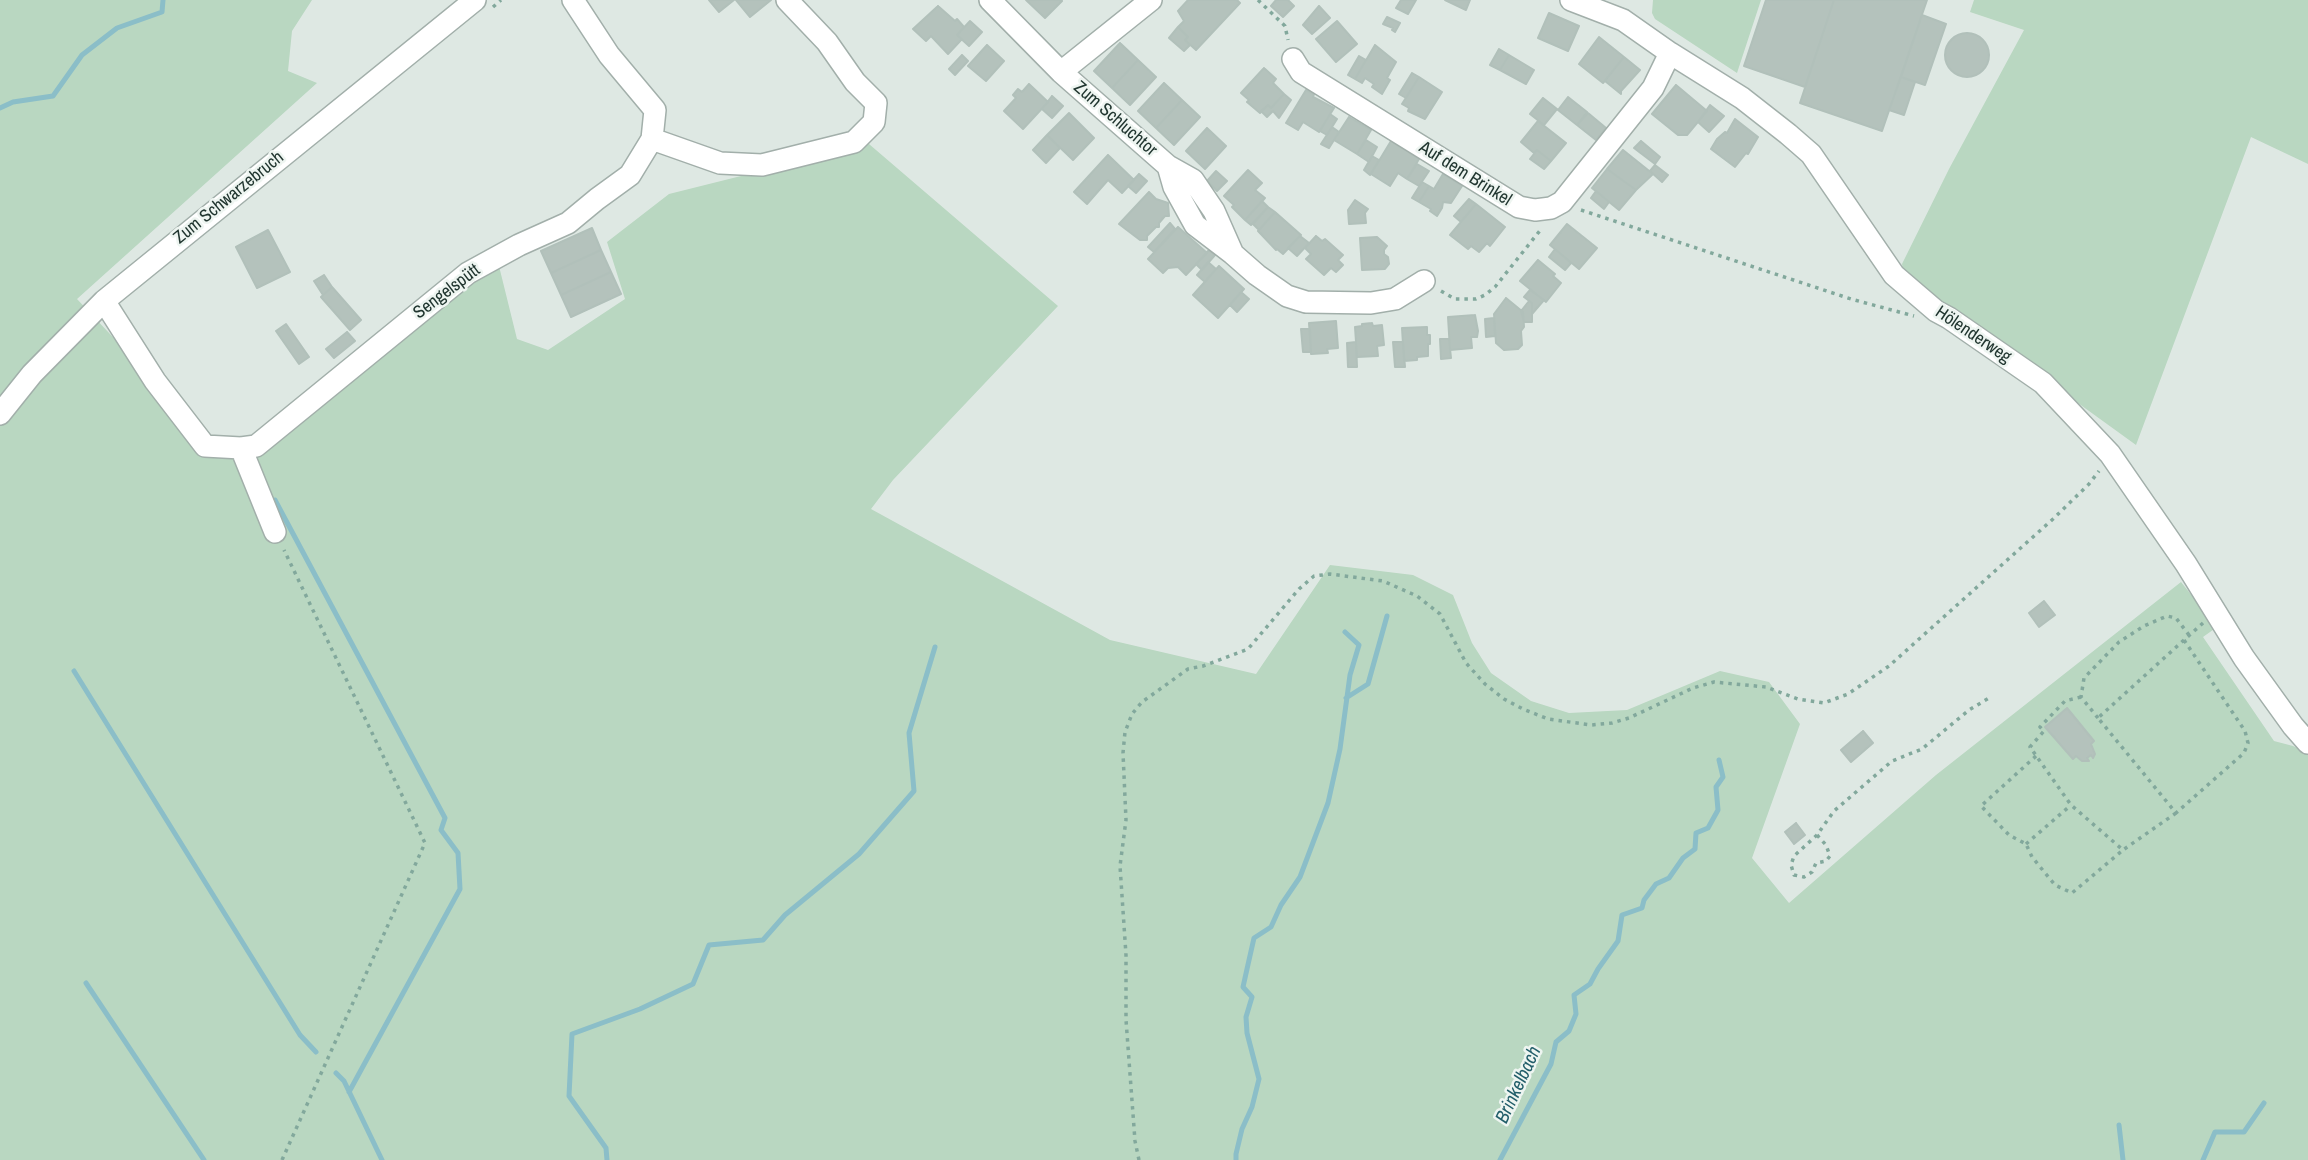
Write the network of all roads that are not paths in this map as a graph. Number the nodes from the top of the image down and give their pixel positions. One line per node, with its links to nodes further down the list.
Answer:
1 (475, 0): 13 (street, Zum Schwarzebruch)
2 (573, 0): 11 (street)
3 (787, 0): 11 (street)
4 (990, 0): 10 (street, Zum Schluchtor)
5 (1151, 0): 10 (street, Zum Schluchtor)
6 (1571, 0): 7 (street, Hölenderweg)
7 (1625, 10): 8 (street, Hölenderweg)
8 (1670, 53): 9 (street, Auf dem Brinkel); 17 (street, Hölenderweg)
9 (1293, 59)
10 (1062, 72): 12 (street, Zum Schluchtor)
11 (652, 139): 15 (street, Sengelspütt)
12 (1424, 281)
13 (104, 301): 14 (street, Zum Schwarzebruch); 15 (street, Sengelspütt)
14 (0, 414)
15 (241, 448): 16 (street)
16 (275, 532)
17 (2308, 743)

